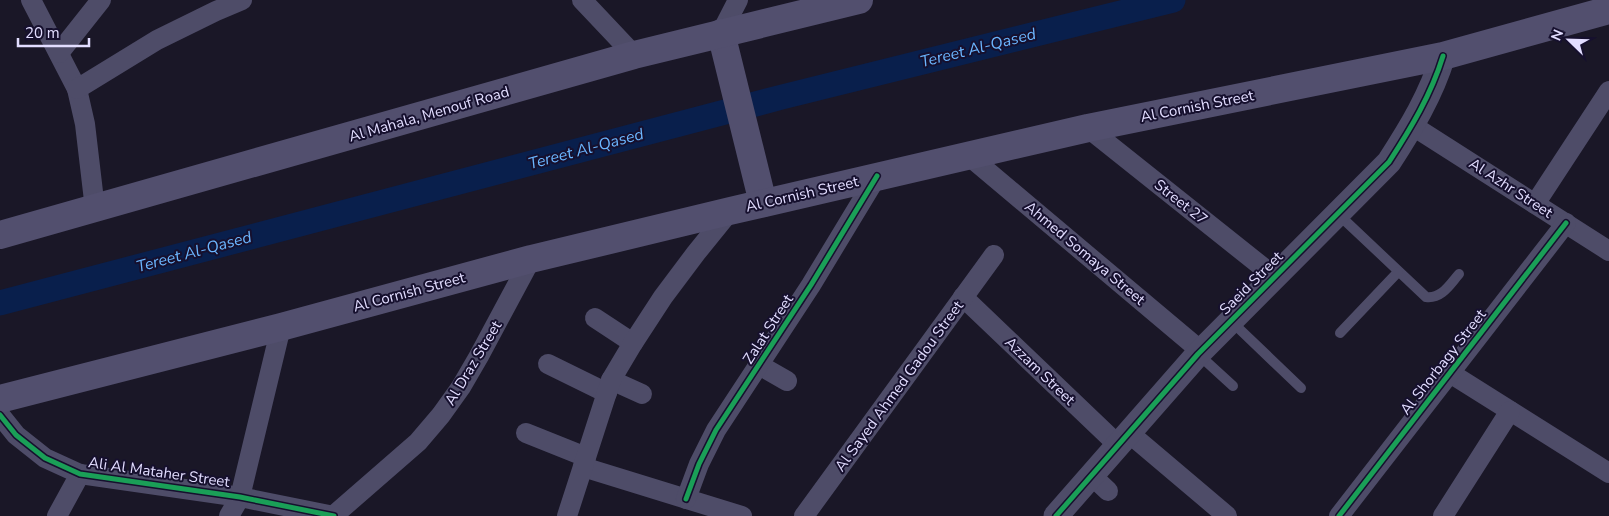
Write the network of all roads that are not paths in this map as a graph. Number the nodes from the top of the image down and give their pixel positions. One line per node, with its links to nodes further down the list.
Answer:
1 (31, 0): 9 (street)
2 (101, 0): 9 (street)
3 (242, 0): 12 (street)
4 (738, 0): 8 (street)
5 (859, 0): 8 (main road, Al Mahala, Menouf Road)
6 (586, 2): 10 (street)
7 (1609, 10): 11 (main road, Al Cornish Street)
8 (724, 45): 10 (main road, Al Mahala, Menouf Road); 18 (main road)
9 (58, 53): 12 (street)
10 (634, 55): 20 (main road, Al Mahala, Menouf Road)
11 (1443, 56): 14 (street, Saeid Street); 15 (main road, Al Cornish Street)
12 (77, 89): 20 (street)
13 (1609, 91): 19 (street)
14 (1413, 126): 19 (street, Al Azhr Street); 22 (street, Saeid Street)
15 (1088, 128): 16 (main road, Al Cornish Street); 30 (street, Street 27)
16 (968, 155): 17 (main road, Al Cornish Street); 37 (street, Ahmed Somaya Street)
17 (877, 176): 18 (main road, Al Cornish Street); 39 (street, Zalat Street)
18 (763, 203): 21 (main road, Al Cornish Street)
19 (1535, 204): 23 (street, Al Azhr Street)
20 (95, 209): 24 (main road, Al Mahala, Menouf Road)
21 (730, 211): 27 (main road, Al Cornish Street); 36 (street)
22 (1338, 214): 28 (lane); 30 (street, Saeid Street)
23 (1566, 224): 25 (street, Al Azhr Street); 40 (street, Al Shorbagy Street)
24 (0, 235)
25 (1607, 244)
26 (994, 255): 31 (street, Al Sayed Ahmed Gadou Street)
27 (531, 259): 34 (main road, Al Cornish Street); 61 (street, Al Draz Street)
28 (1398, 272): 29 (lane); 35 (lane)
29 (1459, 274)
30 (1275, 277): 33 (street, Saeid Street)
31 (963, 297): 50 (street, Azzam Street); 62 (street, Al Sayed Ahmed Gadou Street)
32 (595, 318): 36 (street)
33 (1231, 321): 37 (street, Saeid Street); 44 (lane)
34 (281, 327): 46 (main road, Al Cornish Street); 54 (street)
35 (1340, 333)
36 (633, 343): 43 (street)
37 (1200, 353): 42 (lane); 50 (street, Saeid Street)
38 (548, 364): 43 (street)
39 (759, 365): 41 (street); 55 (street, Zalat Street)
40 (1450, 373): 47 (street); 64 (street, Al Shorbagy Street)
41 (787, 381)
42 (1233, 386)
43 (609, 387): 45 (street); 51 (street)
44 (1301, 388)
45 (642, 394)
46 (0, 399)
47 (1510, 411): 52 (street); 65 (street)
48 (0, 415): 53 (street, Ali Al Mataher Street)
49 (526, 433): 51 (street)
50 (1123, 439): 58 (street, Saeid Street); 63 (street, Azzam Street)
51 (585, 462): 55 (street); 56 (street)
52 (1609, 473)
53 (80, 474): 54 (street, Ali Al Mataher Street); 59 (street)
54 (240, 497): 60 (street); 61 (street, Ali Al Mataher Street)
55 (686, 498): 57 (street)
56 (572, 514)
57 (733, 515)
58 (1060, 515)
59 (57, 516)
60 (229, 516)
61 (333, 516)
62 (804, 516)
63 (1227, 516)
64 (1339, 516)
65 (1443, 516)

